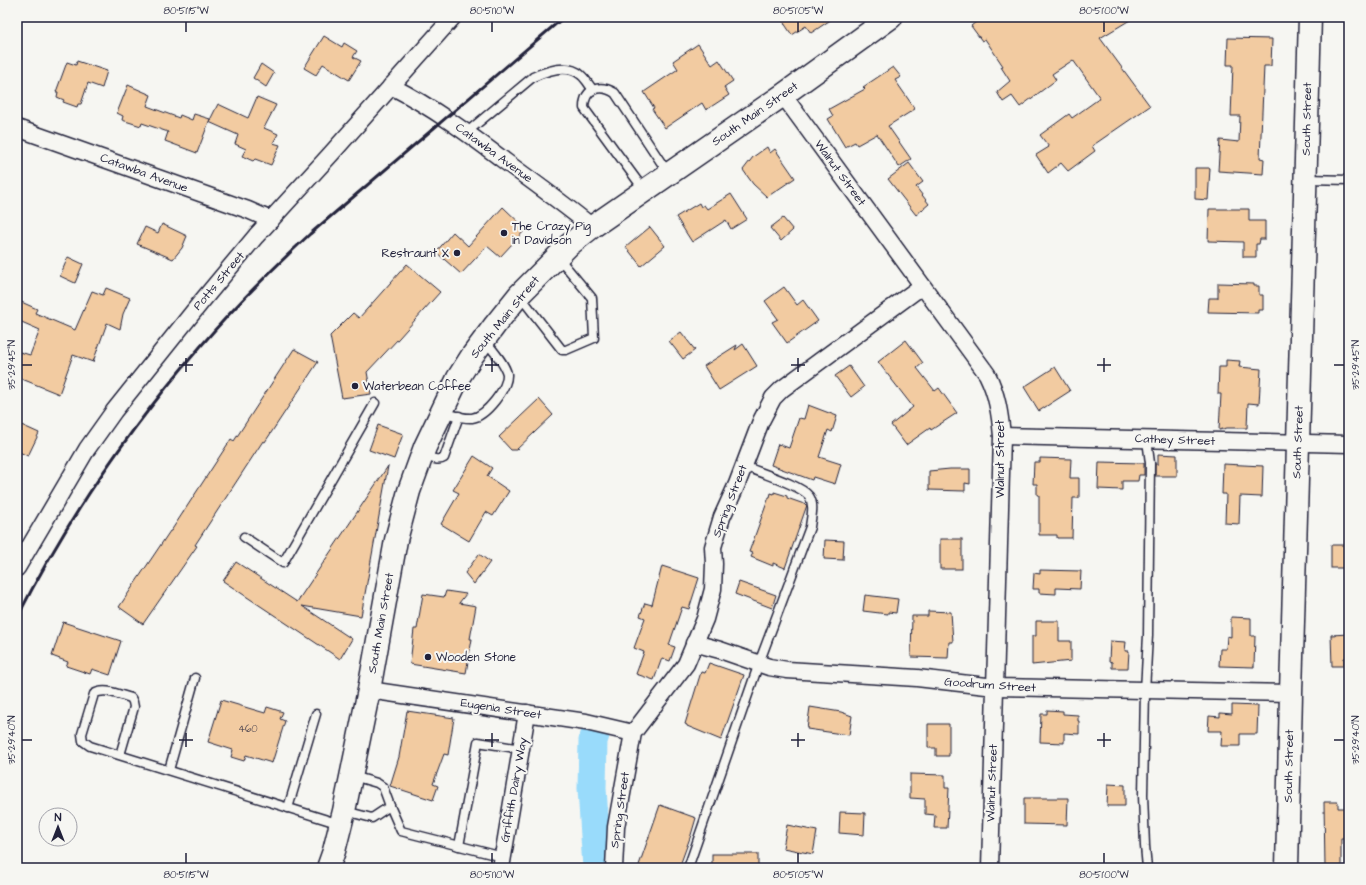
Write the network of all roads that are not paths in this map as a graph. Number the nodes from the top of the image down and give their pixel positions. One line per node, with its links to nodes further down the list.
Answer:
1 (453, 17): 4 (street, Potts Street)
2 (891, 17): 6 (main road, South Main Street)
3 (1310, 17): 10 (main road, South Street)
4 (391, 86): 8 (street, Catawba Avenue); 13 (street, Potts Street)
5 (593, 90): 8 (lane); 9 (lane); 12 (lane)
6 (783, 95): 9 (main road, South Main Street); 16 (street, Walnut Street)
7 (17, 128): 13 (street, Catawba Avenue)
8 (466, 133): 14 (street, Catawba Avenue)
9 (668, 174): 12 (main road, South Main Street)
10 (1306, 179): 11 (lane); 23 (main road, South Street)
11 (1349, 180)
12 (644, 191): 14 (main road, South Main Street)
13 (271, 220): 27 (street, Potts Street)
14 (592, 227): 15 (main road, South Main Street)
15 (557, 256): 17 (main road, South Main Street); 17 (lane)
16 (922, 286): 21 (street, Walnut Street); 25 (street, Spring Street)
17 (519, 296): 18 (main road, South Main Street)
18 (484, 339): 20 (main road, South Main Street); 20 (lane)
19 (375, 403): 26 (lane)
20 (450, 414): 32 (main road, South Main Street)
21 (1002, 436): 22 (street, Cathey Street); 31 (street, Walnut Street)
22 (1147, 440): 23 (street, Cathey Street); 33 (lane)
23 (1298, 444): 24 (street, Cathey Street); 34 (main road, South Street)
24 (1349, 444)
25 (744, 466): 28 (street, Spring Street); 29 (lane)
26 (244, 537)
27 (17, 568)
28 (694, 643): 29 (street, Goodrum Street); 37 (street, Spring Street)
29 (760, 663): 31 (street, Goodrum Street); 49 (lane)
30 (195, 678): 40 (lane)
31 (995, 687): 33 (street, Goodrum Street); 50 (street, Walnut Street)
32 (369, 690): 35 (street, Eugenia Street); 41 (main road, South Main Street)
33 (1145, 691): 34 (street, Goodrum Street); 51 (lane)
34 (1291, 693): 52 (main road, South Street)
35 (527, 713): 37 (street, Eugenia Street); 38 (street, Griffith Dairy Way)
36 (316, 714): 43 (lane)
37 (633, 733): 48 (street, Spring Street)
38 (521, 749): 45 (lane); 46 (street, Griffith Dairy Way)
39 (120, 755): 39 (lane); 40 (lane)
40 (169, 770): 43 (lane)
41 (351, 776): 42 (lane); 44 (main road, South Main Street)
42 (390, 806): 44 (lane); 45 (lane)
43 (288, 808): 44 (lane)
44 (342, 817): 47 (main road, South Main Street)
45 (459, 846): 46 (lane)
46 (502, 863)
47 (328, 868)
48 (614, 868)
49 (688, 868)
50 (990, 868)
51 (1147, 868)
52 (1287, 868)

